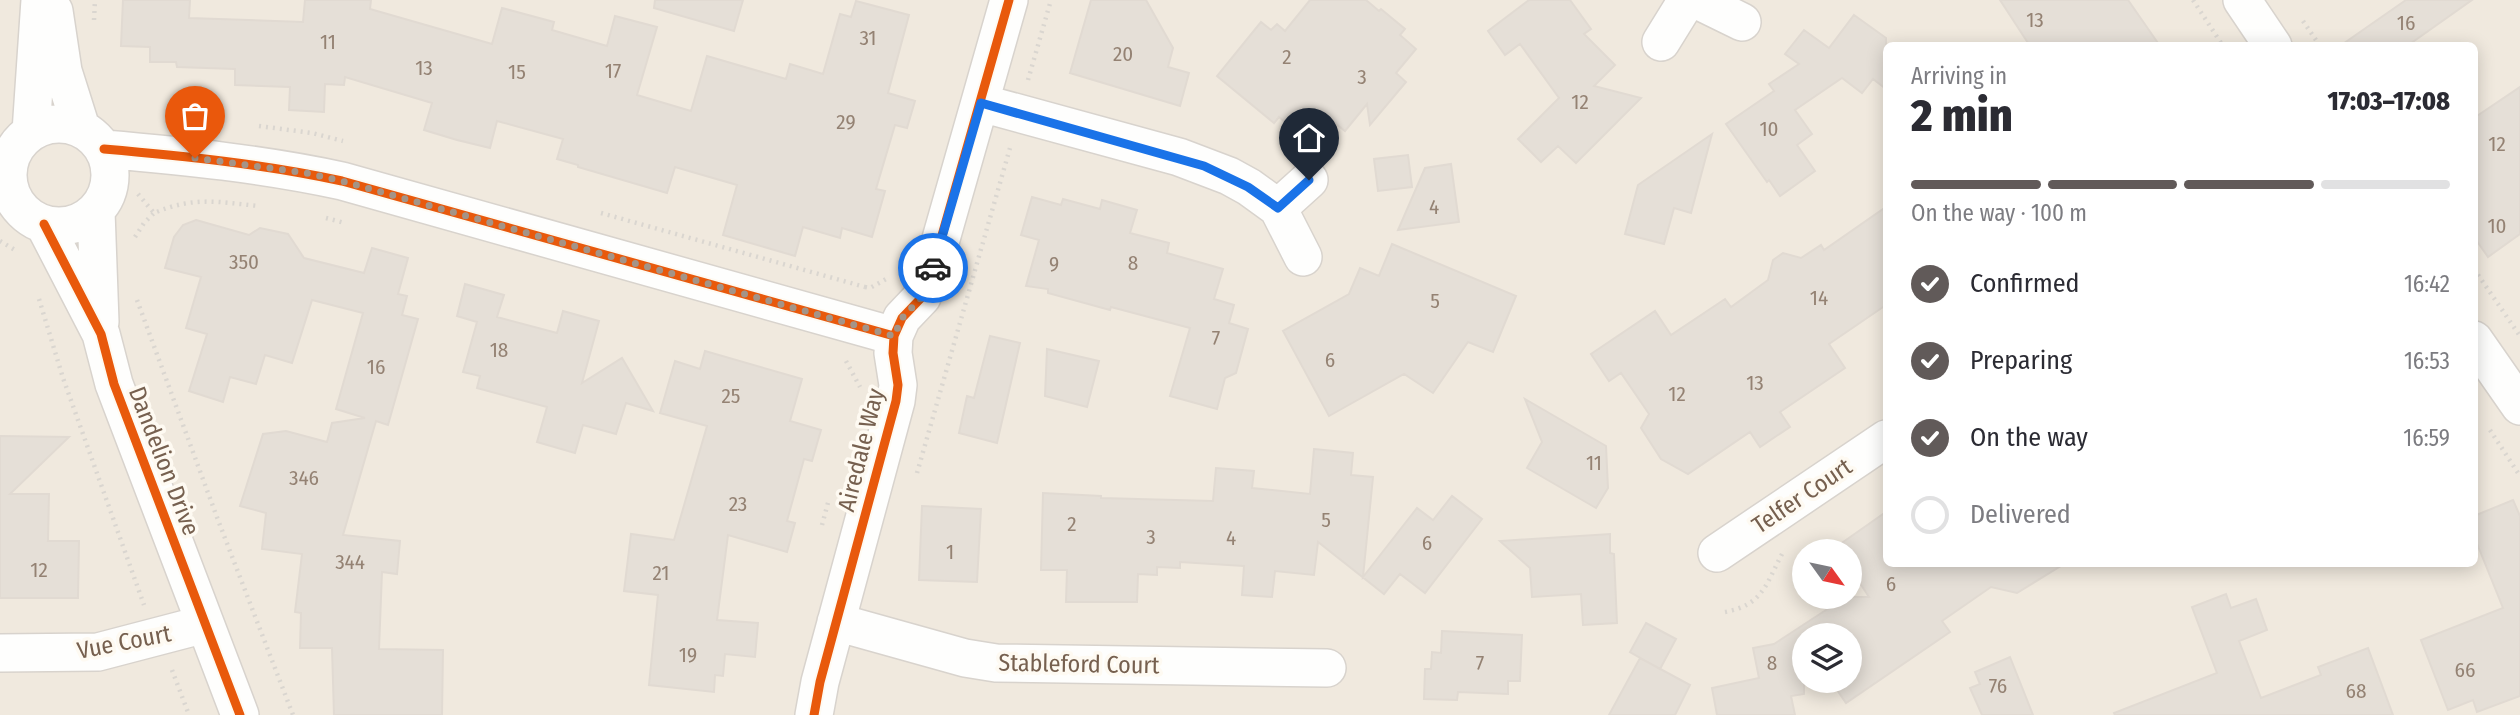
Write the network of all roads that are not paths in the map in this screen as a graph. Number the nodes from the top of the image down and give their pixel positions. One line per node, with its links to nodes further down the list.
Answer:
1 (40, 0): 11 (street)
2 (52, 0): 12 (street)
3 (1009, 0): 10 (street)
4 (1688, 0): 8 (street)
5 (1696, 0): 7 (street)
6 (2242, 0): 9 (street)
7 (1742, 22)
8 (1661, 42)
9 (2270, 42)
10 (981, 103): 17 (street); 21 (street)
11 (31, 132): 12 (street); 14 (street)
12 (93, 139): 13 (street); 16 (street)
13 (217, 160): 16 (street); 21 (street)
14 (4, 166): 18 (street)
15 (1309, 180): 17 (street)
16 (115, 197): 18 (street); 20 (street, Dandelion Drive)
17 (1278, 208): 19 (street)
18 (20, 211): 20 (street, Dandelion Drive)
19 (1303, 257)
20 (101, 334): 27 (street, Dandelion Drive)
21 (894, 336): 26 (street, Airedale Way)
22 (2478, 346): 23 (street)
23 (2520, 406)
24 (1883, 441): 25 (street, Telfer Court)
25 (1717, 553)
26 (836, 622): 29 (street, Stableford Court); 31 (street, Airedale Way)
27 (205, 624): 28 (street, Vue Court); 30 (street, Dandelion Drive)
28 (0, 653)
29 (1327, 668)
30 (240, 715)
31 (814, 715)

